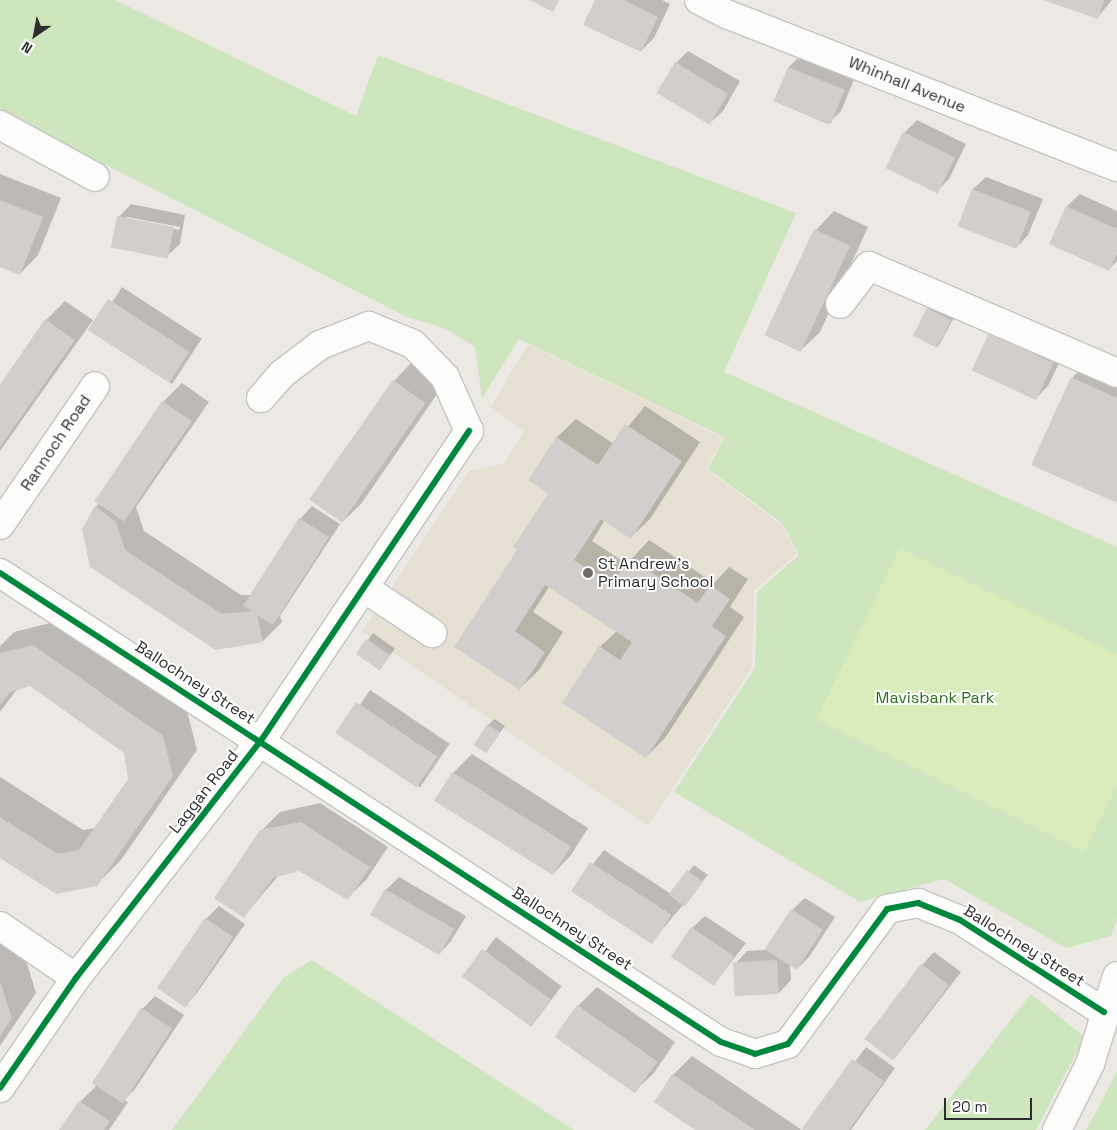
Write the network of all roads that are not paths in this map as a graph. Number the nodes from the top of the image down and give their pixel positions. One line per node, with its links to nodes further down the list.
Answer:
1 (699, 0): 2 (street, Whinhall Avenue)
2 (733, 8): 4 (street, Whinhall Avenue)
3 (0, 125): 5 (street)
4 (1117, 167)
5 (95, 178)
6 (840, 304): 7 (street)
7 (1117, 373)
8 (95, 386): 10 (street, Rannoch Road)
9 (261, 398): 12 (street, Laggan Road)
10 (0, 525)
11 (0, 573): 14 (street, Ballochney Street)
12 (364, 588): 13 (street); 14 (street, Laggan Road)
13 (432, 634)
14 (260, 742): 17 (street, Laggan Road); 18 (street, Ballochney Street)
15 (0, 926): 17 (street)
16 (1117, 976): 18 (street)
17 (76, 978): 19 (street, Laggan Road)
18 (1104, 1012): 20 (street)
19 (0, 1088)
20 (1057, 1130)

